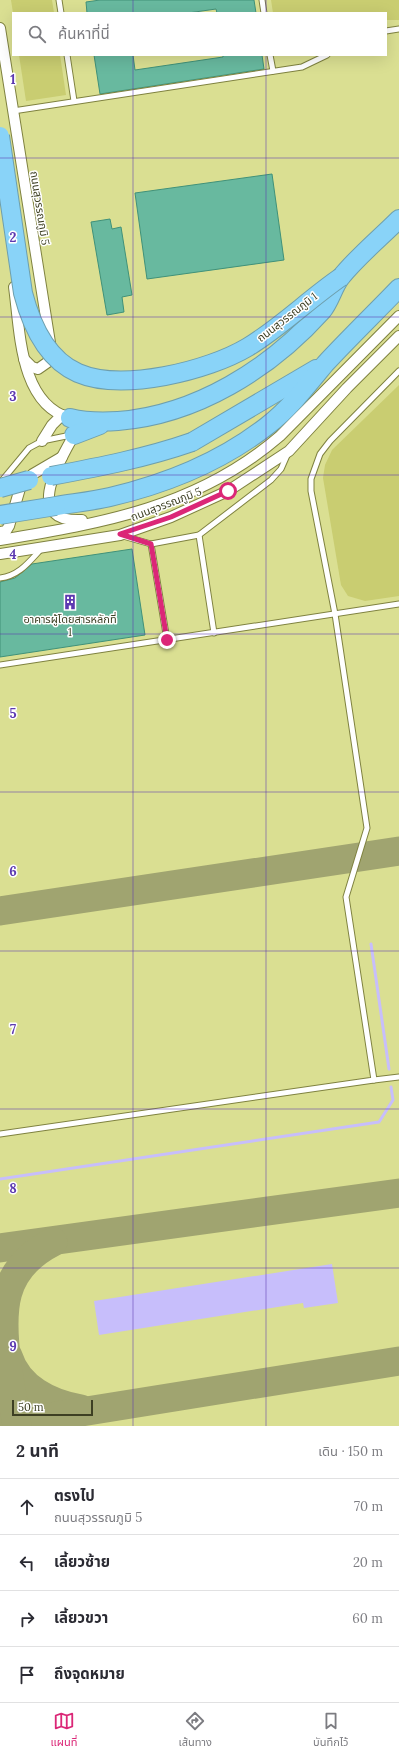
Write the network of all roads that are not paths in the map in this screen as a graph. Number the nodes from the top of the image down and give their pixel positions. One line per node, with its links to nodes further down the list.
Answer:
1 (59, 0): 3 (lane)
2 (262, 0): 4 (lane)
3 (61, 12)
4 (264, 12)
5 (0, 28): 13 (street, ถนนสุวรรณภูมิ 5)
6 (399, 29): 7 (lane)
7 (387, 31)
8 (67, 56): 12 (lane)
9 (270, 56): 11 (lane)
10 (325, 56): 11 (lane)
11 (273, 71): 12 (lane)
12 (74, 101): 13 (lane)
13 (13, 111): 25 (street, ถนนสุวรรณภูมิ 5)
14 (0, 136): 21 (highway, ถนนสุวรรณภูมิ 1, bridge)
15 (0, 198): 17 (street)
16 (14, 208): 17 (lane)
17 (2, 210): 20 (street)
18 (399, 219): 21 (highway, ถนนสุวรรณภูมิ 1)
19 (21, 248): 20 (lane)
20 (8, 250): 25 (street)
21 (341, 278): 28 (highway)
22 (399, 288): 26 (highway)
23 (399, 316): 35 (street, ถนนสุวรรณภูมิ 5)
24 (399, 336): 30 (street, ถนนสุวรรณภูมิ 5)
25 (24, 360): 28 (street)
26 (326, 364): 33 (highway, bridge); 34 (highway, bridge)
27 (399, 371): 45 (lane)
28 (69, 423): 29 (lane); 29 (street); 31 (street, ถนนสุวรรณภูมิ 5)
29 (42, 441): 32 (lane)
30 (290, 451): 37 (street, ถนนสุวรรณภูมิ 5); 38 (lane)
31 (62, 456): 35 (street, ถนนสุวรรณภูมิ 5); 36 (street)
32 (0, 483)
33 (0, 488)
34 (0, 515)
35 (116, 518): 39 (street, ถนนสุวรรณภูมิ 5)
36 (0, 532)
37 (120, 534): 40 (lane); 41 (street, ถนนสุวรรณภูมิ 5)
38 (199, 534): 40 (lane); 46 (lane)
39 (0, 540)
40 (151, 544): 47 (lane)
41 (42, 548): 42 (street, ถนนสุวรรณภูมิ 5); 43 (lane)
42 (0, 554)
43 (0, 578)
44 (399, 604): 45 (lane)
45 (335, 614): 46 (lane); 50 (lane)
46 (214, 633): 47 (lane)
47 (167, 640): 48 (lane)
48 (0, 665)
49 (399, 1077): 50 (lane)
50 (374, 1080): 51 (lane)
51 (0, 1134)

